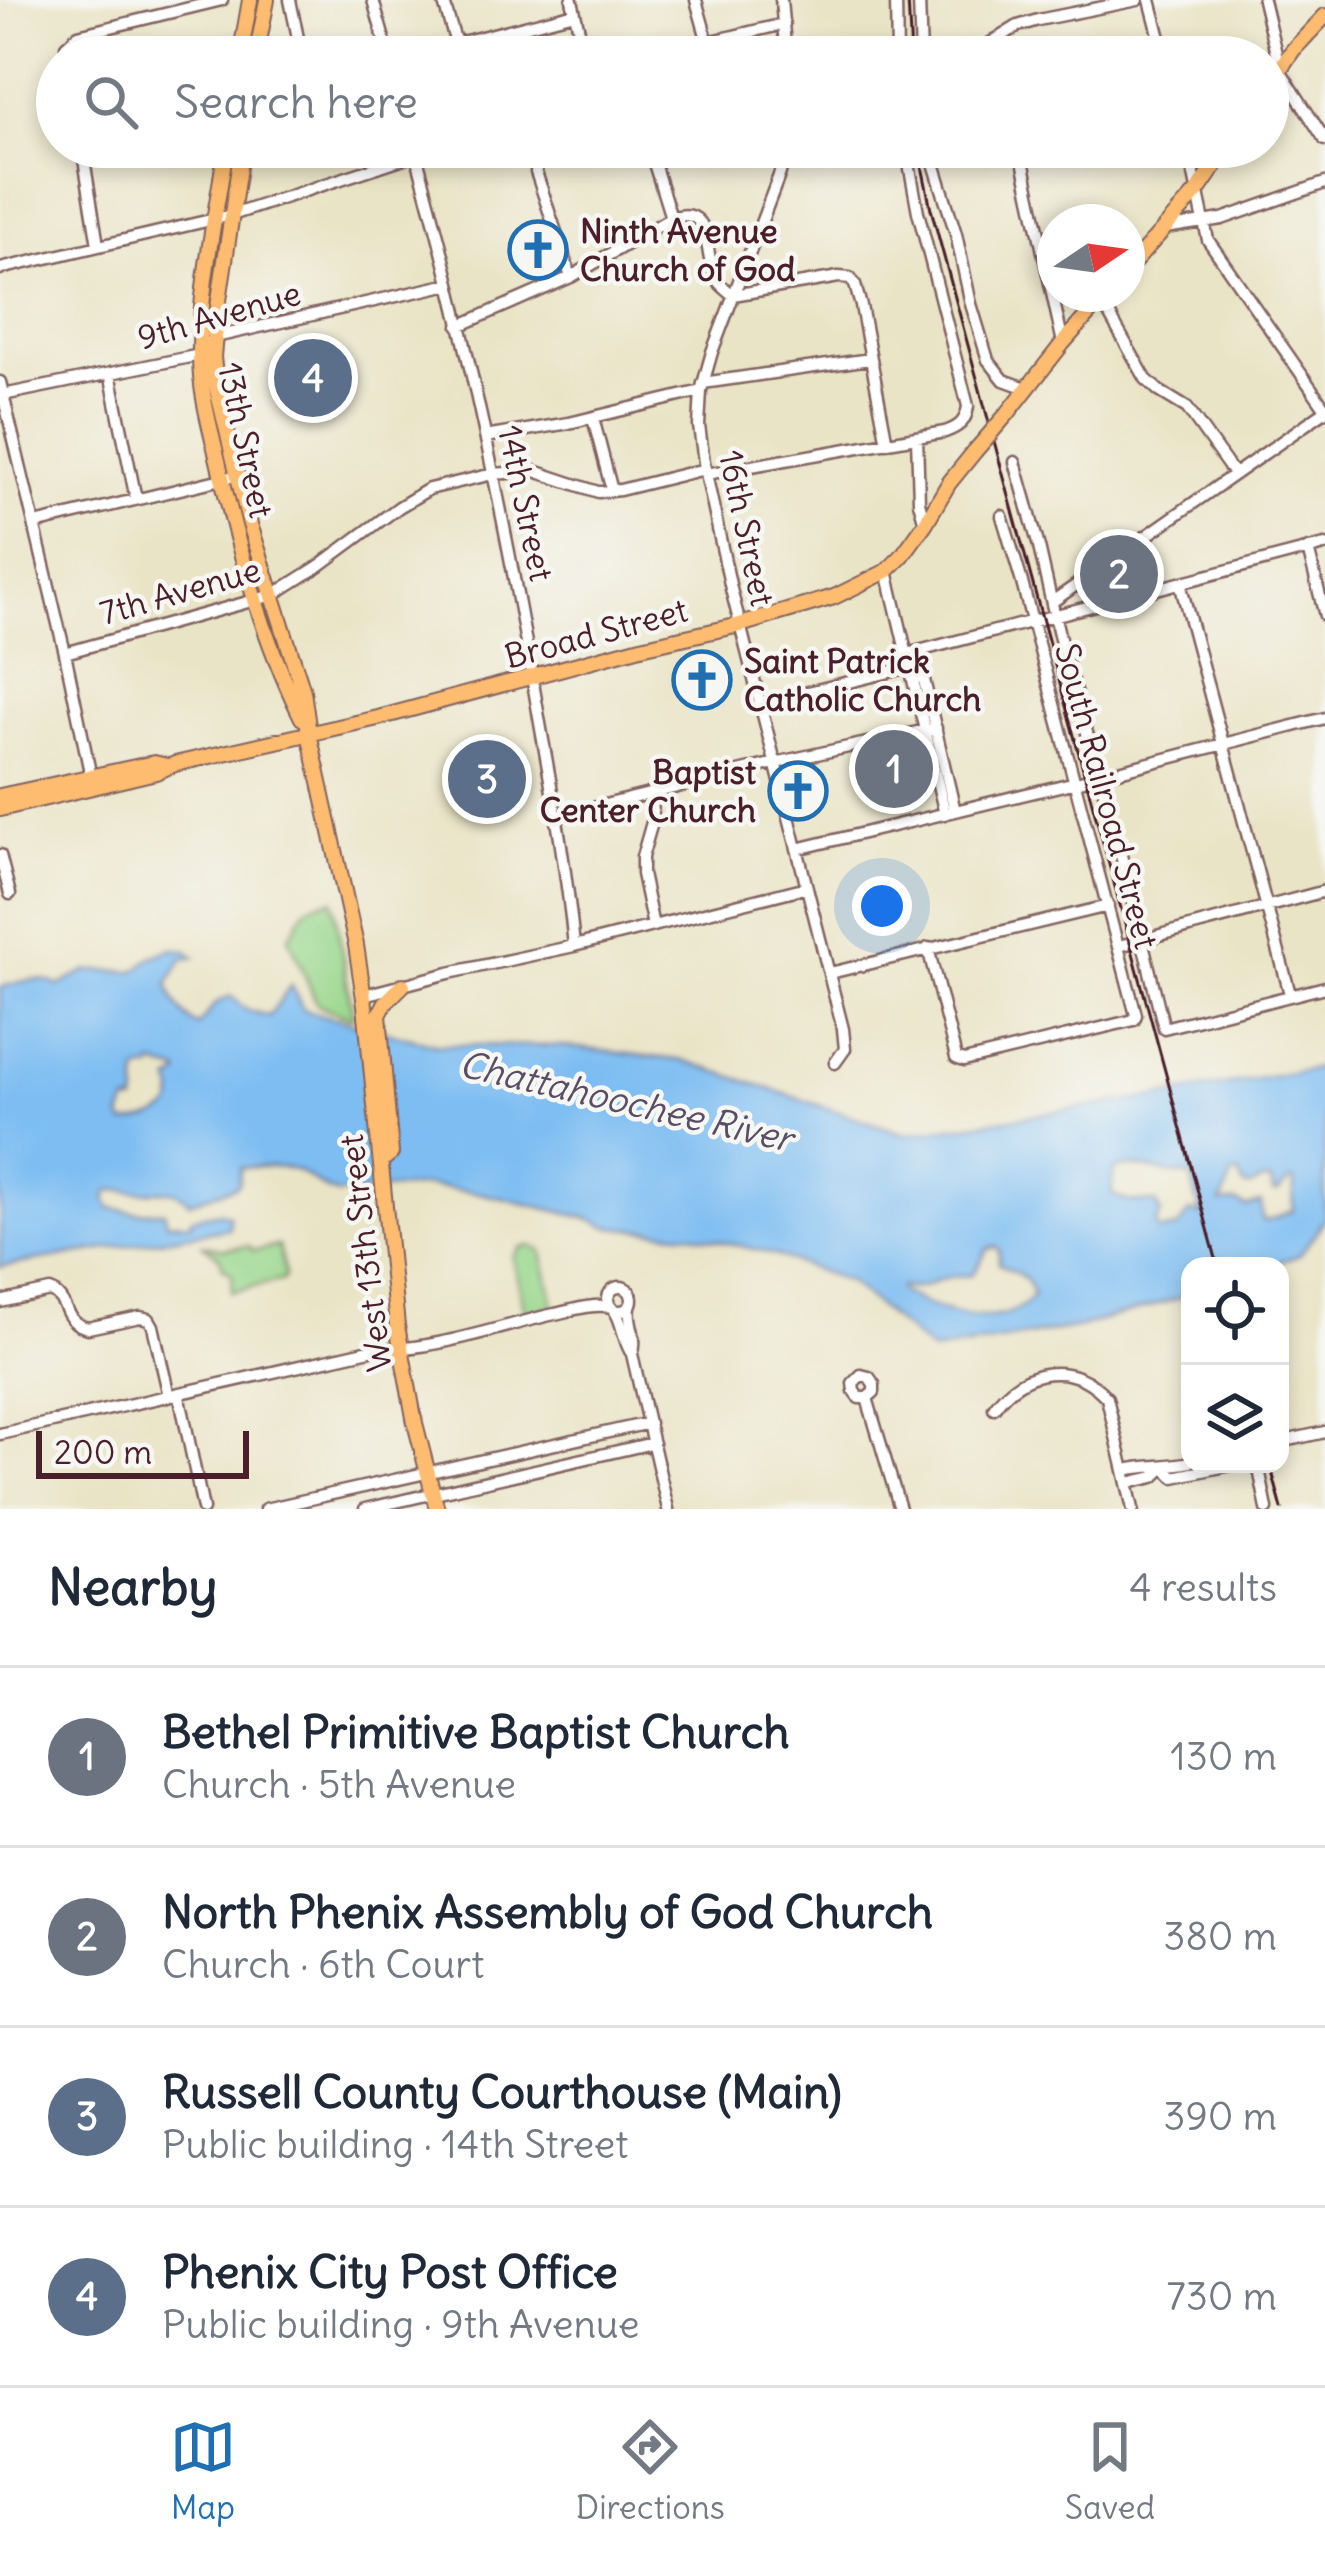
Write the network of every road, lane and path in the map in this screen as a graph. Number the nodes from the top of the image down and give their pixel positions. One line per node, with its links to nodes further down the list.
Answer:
1 (158, 0): 16 (street)
2 (222, 0): 16 (street)
3 (250, 0): 20 (main road)
4 (267, 0): 21 (main road)
5 (290, 0): 22 (street)
6 (373, 0): 23 (street)
7 (443, 0): 24 (street)
8 (696, 0): 26 (street)
9 (781, 0): 18 (street)
10 (896, 0): 29 (street)
11 (919, 0): 30 (street)
12 (1138, 0): 31 (street)
13 (1150, 0): 32 (street)
14 (1263, 0): 33 (street)
15 (574, 7): 25 (street)
16 (161, 15): 19 (street)
17 (1325, 16): 34 (main road)
18 (784, 24): 27 (street); 28 (street)
19 (78, 36)
20 (244, 36)
21 (260, 36)
22 (298, 36)
23 (383, 36)
24 (453, 36)
25 (486, 36)
26 (706, 36)
27 (733, 36)
28 (785, 36)
29 (895, 36)
30 (920, 36)
31 (1008, 36)
32 (1159, 36)
33 (1272, 36)
34 (1289, 56)
35 (1289, 84): 36 (street)
36 (1325, 140)
37 (85, 168): 57 (street)
38 (223, 168): 53 (main road, 13th Street)
39 (239, 168): 52 (main road, 13th Street)
40 (364, 168): 52 (street)
41 (420, 168): 61 (street, 14th Street)
42 (655, 168): 54 (street)
43 (779, 168): 62 (street, 16th Street)
44 (910, 168): 77 (street, 7th Avenue)
45 (936, 168): 73 (street)
46 (1025, 168): 67 (street)
47 (1193, 168): 51 (street)
48 (1214, 168): 51 (main road)
49 (536, 172): 60 (street)
50 (1325, 183): 55 (street)
51 (1197, 192): 55 (street); 56 (main road)
52 (232, 214): 53 (street); 66 (main road, 13th Street)
53 (215, 218): 57 (street); 68 (main road, 13th Street)
54 (670, 218): 60 (street); 62 (street)
55 (1204, 224): 56 (street); 74 (street)
56 (1165, 228): 58 (main road)
57 (98, 244): 59 (street)
58 (1145, 250)
59 (0, 269)
60 (571, 277): 65 (street)
61 (450, 284): 65 (street, 14th Street); 66 (street, 9th Avenue)
62 (733, 295): 69 (street); 71 (street, 16th Street)
63 (1091, 312): 67 (main road, Broad Street)
64 (1112, 312): 82 (street)
65 (459, 326): 76 (street, 14th Street)
66 (215, 337): 68 (street, 9th Avenue); 83 (main road, 13th Street)
67 (1063, 343): 73 (main road, Broad Street)
68 (200, 356): 70 (street, 9th Avenue); 83 (main road, 13th Street)
69 (870, 359): 71 (street); 78 (street)
70 (110, 373): 72 (street, 9th Avenue); 85 (street)
71 (702, 387): 75 (street); 80 (street, 16th Street)
72 (1, 388): 87 (street)
73 (1027, 388): 88 (main road, Broad Street, bridge)
74 (1325, 410): 82 (street)
75 (592, 418): 76 (street); 84 (street)
76 (485, 436): 81 (street, 14th Street)
77 (916, 437): 78 (street, 7th Avenue); 88 (street)
78 (886, 442): 80 (street, 7th Avenue)
79 (1015, 462): 95 (street)
80 (705, 472): 84 (street, 7th Avenue); 99 (street, 16th Street)
81 (493, 474): 84 (street, 7th Avenue); 93 (street, 7th Avenue); 103 (street, 14th Street)
82 (1234, 475): 95 (street)
83 (230, 477): 85 (street); 93 (main road, 13th Street); 94 (main road, 13th Street)
84 (611, 491)
85 (136, 499): 87 (street)
86 (1002, 516): 98 (street, South Railroad Street)
87 (34, 524): 100 (street)
88 (925, 524): 91 (main road, Broad Street)
89 (1325, 545): 90 (street)
90 (1308, 549): 92 (street); 97 (street)
91 (887, 571): 99 (main road, Broad Street); 101 (street)
92 (1180, 583): 96 (street); 108 (street)
93 (272, 595): 94 (street, 7th Avenue); 107 (main road, 13th Street)
94 (256, 600): 100 (street, 7th Avenue); 107 (main road, 13th Street)
95 (1052, 602): 96 (street)
96 (1055, 616): 98 (street); 110 (street)
97 (1325, 616)
98 (1032, 621): 101 (street); 112 (street, South Railroad Street)
99 (740, 625): 103 (main road, Broad Street); 104 (street, 16th Street)
100 (65, 653): 111 (street)
101 (907, 654): 102 (street)
102 (910, 668): 104 (street); 106 (street)
103 (533, 676): 107 (main road, Broad Street); 117 (street, 14th Street)
104 (759, 704): 109 (street, 16th Street)
105 (1325, 718): 108 (street)
106 (930, 729): 109 (street); 116 (street)
107 (309, 733): 111 (main road, Broad Street); 135 (main road, 13th Street)
108 (1223, 745): 110 (street); 125 (street)
109 (776, 763): 113 (street); 118 (street, 16th Street)
110 (1100, 776): 112 (street); 127 (street)
111 (92, 781): 114 (main road, Broad Street); 115 (main road, Broad Street)
112 (1076, 782): 116 (street); 124 (street, South Railroad Street)
113 (652, 795): 117 (street); 126 (street)
114 (0, 796)
115 (0, 809)
116 (950, 812): 118 (street)
117 (556, 818): 128 (street, 14th Street)
118 (797, 849): 121 (street, 16th Street)
119 (0, 855): 120 (street)
120 (2, 877): 123 (street)
121 (807, 887): 126 (street); 131 (street, 16th Street)
122 (1325, 891): 125 (street)
123 (10, 894)
124 (1108, 907): 129 (street, South Railroad Street); 130 (street)
125 (1266, 908): 127 (street); 134 (street)
126 (653, 926): 128 (street)
127 (1143, 940): 129 (street); 134 (street)
128 (574, 946): 132 (street)
129 (1119, 946): 130 (street, South Railroad Street)
130 (928, 948): 131 (street)
131 (830, 973): 136 (street, 16th Street)
132 (403, 985): 135 (street); 137 (main road)
133 (1325, 987): 134 (street)
134 (1290, 994)
135 (364, 1000): 137 (main road, West 13th Street)
136 (835, 1063)
137 (380, 1161): 152 (main road, West 13th Street)
138 (0, 1302): 142 (street)
139 (609, 1304): 140 (street); 140 (street); 141 (street); 142 (street)
140 (629, 1307): 141 (street)
141 (632, 1354): 145 (street)
142 (174, 1395): 147 (street); 157 (street)
143 (867, 1398): 161 (street)
144 (994, 1408): 155 (street)
145 (649, 1423): 149 (street); 152 (street)
146 (1325, 1432): 148 (street)
147 (0, 1434)
148 (1289, 1440)
149 (653, 1444): 156 (street); 160 (street)
150 (1181, 1464): 151 (street)
151 (1165, 1467): 153 (street); 155 (street)
152 (428, 1472): 156 (main road, West 13th Street); 158 (street)
153 (1193, 1473)
154 (1260, 1473): 163 (street)
155 (1126, 1477): 162 (street)
156 (435, 1501): 159 (street)
157 (203, 1509)
158 (265, 1509)
159 (365, 1509)
160 (668, 1509)
161 (900, 1509)
162 (1133, 1509)
163 (1267, 1509)

